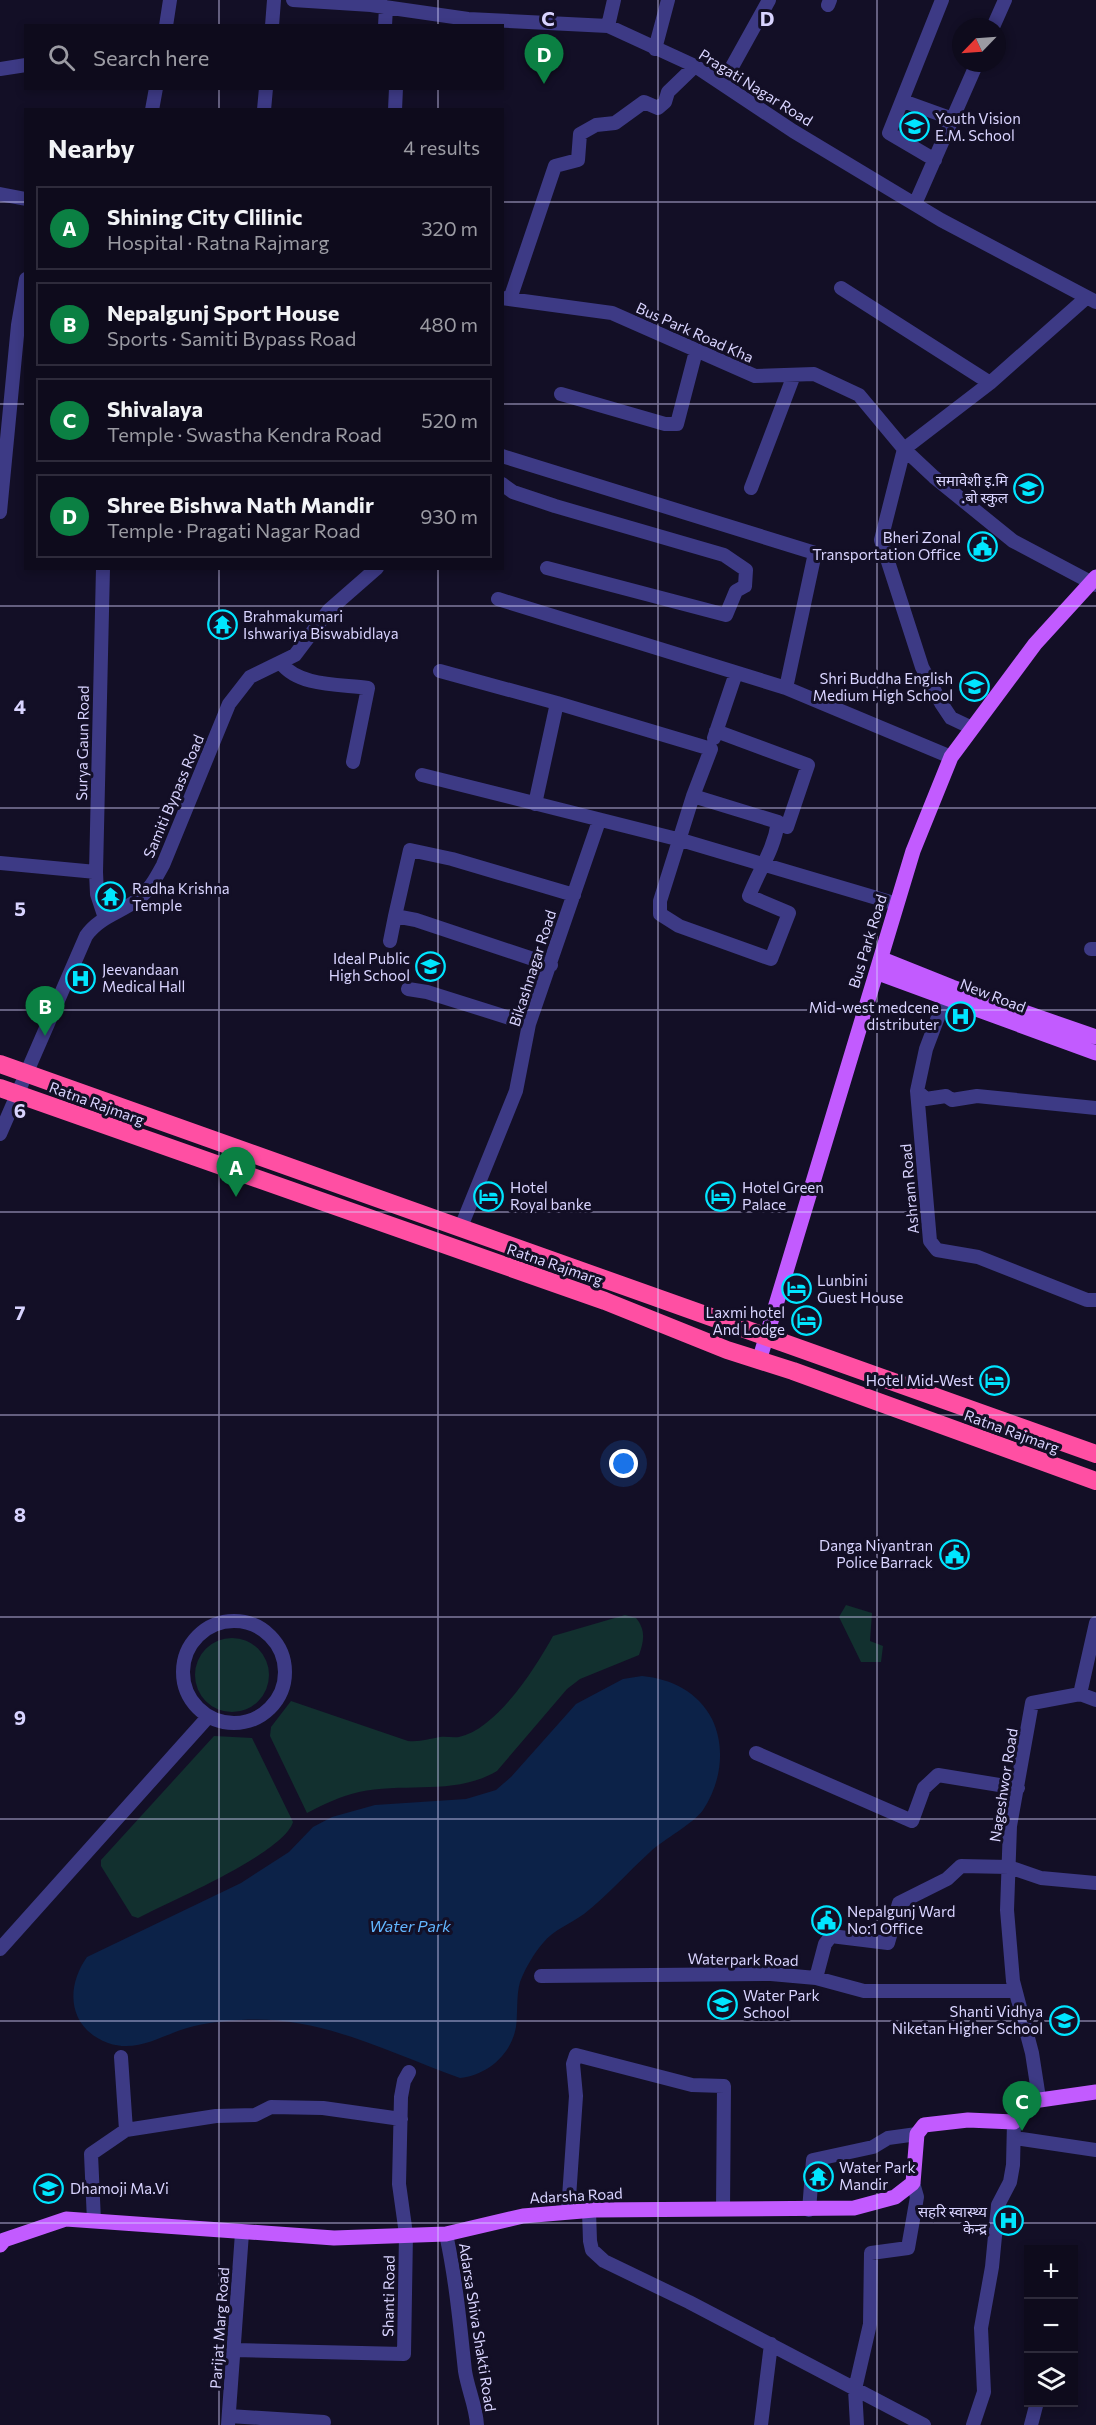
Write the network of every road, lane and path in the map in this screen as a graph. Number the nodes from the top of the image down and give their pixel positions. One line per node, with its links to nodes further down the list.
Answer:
1 (170, 0): 11 (street)
2 (274, 0): 12 (street)
3 (614, 0): 14 (street)
4 (668, 0): 15 (street)
5 (769, 0): 20 (street)
6 (942, 0): 24 (street)
7 (1005, 0): 10 (street)
8 (300, 1): 9 (street, Pragati Nagar Road)
9 (386, 7): 13 (street); 14 (street, Pragati Nagar Road)
10 (997, 18)
11 (166, 24)
12 (272, 24)
13 (385, 24)
14 (608, 27): 15 (street, Pragati Nagar Road)
15 (655, 49): 17 (street, Pragati Nagar Road)
16 (24, 65): 18 (street)
17 (694, 66): 20 (street, Pragati Nagar Road); 35 (street)
18 (0, 69)
19 (973, 72): 28 (street)
20 (723, 83): 32 (street, Pragati Nagar Road)
21 (156, 90): 25 (street)
22 (266, 90): 26 (street)
23 (396, 90): 27 (street)
24 (903, 101): 28 (street); 29 (street)
25 (152, 108)
26 (264, 108)
27 (395, 108)
28 (953, 119): 29 (street)
29 (935, 160): 32 (street)
30 (0, 194): 31 (street)
31 (24, 199)
32 (915, 204): 36 (street, Pragati Nagar Road)
33 (841, 288): 40 (street)
34 (24, 289): 38 (street)
35 (506, 299): 37 (street, Bus Park Road Kha)
36 (1091, 300): 40 (street)
37 (696, 351): 39 (street, Bus Park Road Kha); 41 (street)
38 (7, 370): 46 (street)
39 (794, 375): 42 (street, Bus Park Road Kha); 45 (street)
40 (990, 383): 42 (street)
41 (561, 394)
42 (904, 449): 50 (street, Bus Park Road Kha); 57 (street)
43 (504, 457): 55 (street)
44 (504, 485): 47 (street)
45 (751, 488)
46 (0, 512)
47 (547, 568)
48 (103, 570): 70 (street, Surya Gaun Road)
49 (375, 570): 52 (street, Samiti Bypass Road)
50 (1094, 581): 57 (main road, Bus Park Road)
51 (498, 599): 54 (street)
52 (281, 663): 61 (street); 74 (street, Samiti Bypass Road)
53 (440, 671): 56 (street)
54 (736, 673): 55 (street); 58 (street)
55 (786, 688): 60 (street)
56 (557, 703): 59 (street); 64 (street)
57 (970, 728): 60 (main road, Bus Park Road)
58 (716, 732): 59 (street); 66 (street)
59 (711, 749): 63 (street)
60 (951, 757): 72 (main road, Bus Park Road)
61 (353, 762)
62 (422, 775): 64 (street)
63 (693, 796): 66 (street); 67 (street)
64 (535, 804): 65 (street)
65 (599, 821): 67 (street); 71 (street, Bikashnagar Road)
66 (778, 822): 69 (street)
67 (681, 840): 69 (street); 69 (street)
68 (0, 863): 70 (street)
69 (761, 864): 72 (street)
70 (96, 872): 74 (street, Surya Gaun Road)
71 (574, 896): 73 (street); 76 (street, Bikashnagar Road)
72 (897, 904): 77 (main road, Bus Park Road)
73 (395, 916): 75 (street); 76 (street)
74 (105, 918): 84 (street, Samiti Bypass Road)
75 (390, 941)
76 (551, 965): 80 (street, Bikashnagar Road)
77 (880, 966): 79 (main road, New Road); 81 (main road); 93 (main road, Bus Park Road)
78 (408, 989): 80 (street)
79 (946, 996): 82 (main road, New Road); 86 (street, Ashram Road)
80 (529, 1024): 91 (street, Bikashnagar Road)
81 (1096, 1037)
82 (1096, 1053)
83 (0, 1064): 84 (highway, Ratna Rajmarg)
84 (25, 1074): 85 (street, Samiti Bypass Road); 89 (highway, Ratna Rajmarg)
85 (8, 1091): 88 (street, Samiti Bypass Road); 90 (highway, Ratna Rajmarg)
86 (917, 1091): 87 (street); 92 (street, Ashram Road)
87 (1096, 1108)
88 (0, 1134)
89 (391, 1204): 90 (highway); 91 (highway, Ratna Rajmarg)
90 (386, 1224): 94 (highway, Ratna Rajmarg)
91 (461, 1227): 93 (highway, Ratna Rajmarg)
92 (1096, 1300)
93 (765, 1336): 94 (main road, Bus Park Road); 95 (highway, Ratna Rajmarg)
94 (759, 1361): 96 (highway, Ratna Rajmarg)
95 (1096, 1454)
96 (1096, 1480)
97 (1096, 1623): 98 (street)
98 (1080, 1694): 99 (street); 102 (street, Nageshwor Road)
99 (1096, 1700)
100 (208, 1717): 100 (street); 105 (street)
101 (756, 1753): 102 (street)
102 (1018, 1788): 103 (street, Nageshwor Road)
103 (1009, 1867): 104 (street); 107 (street); 108 (street, Nageshwor Road)
104 (1096, 1883)
105 (0, 1949)
106 (541, 1976): 107 (street, Waterpark Road)
107 (816, 1978): 108 (street, Waterpark Road)
108 (1015, 1991): 112 (street, Nageshwor Road)
109 (121, 2057): 115 (street)
110 (409, 2072): 113 (street, Shanti Road)
111 (1096, 2092): 112 (main road)
112 (1039, 2098): 114 (main road)
113 (400, 2119): 115 (street); 126 (street, Shanti Road)
114 (1014, 2122): 116 (main road); 117 (street)
115 (126, 2130): 124 (street)
116 (917, 2134): 119 (main road); 121 (street)
117 (1016, 2138): 118 (street); 139 (street)
118 (1096, 2150)
119 (912, 2183): 121 (main road, Adarsha Road); 131 (street)
120 (723, 2209): 121 (main road, Adarsha Road); 122 (main road, Adarsha Road); 123 (street)
121 (809, 2210)
122 (589, 2211): 123 (main road, Adarsha Road); 129 (street)
123 (568, 2212): 127 (main road, Adarsha Road)
124 (94, 2221): 125 (main road, Adarsha Road); 128 (main road, Adarsha Road)
125 (242, 2233): 126 (main road, Adarsha Road); 130 (street, Parijat Marg Road)
126 (406, 2234): 127 (main road, Adarsha Road); 130 (street, Shanti Road)
127 (446, 2234): 135 (street, Adarsa Shiva Shakti Road)
128 (0, 2245)
129 (771, 2344): 131 (street); 136 (street)
130 (234, 2350): 133 (street, Parijat Marg Road)
131 (855, 2389): 137 (street); 138 (street)
132 (1035, 2407): 140 (street)
133 (229, 2421): 134 (street)
134 (324, 2422)
135 (477, 2425)
136 (760, 2425)
137 (857, 2425)
138 (924, 2425)
139 (973, 2425)
140 (1031, 2425)

